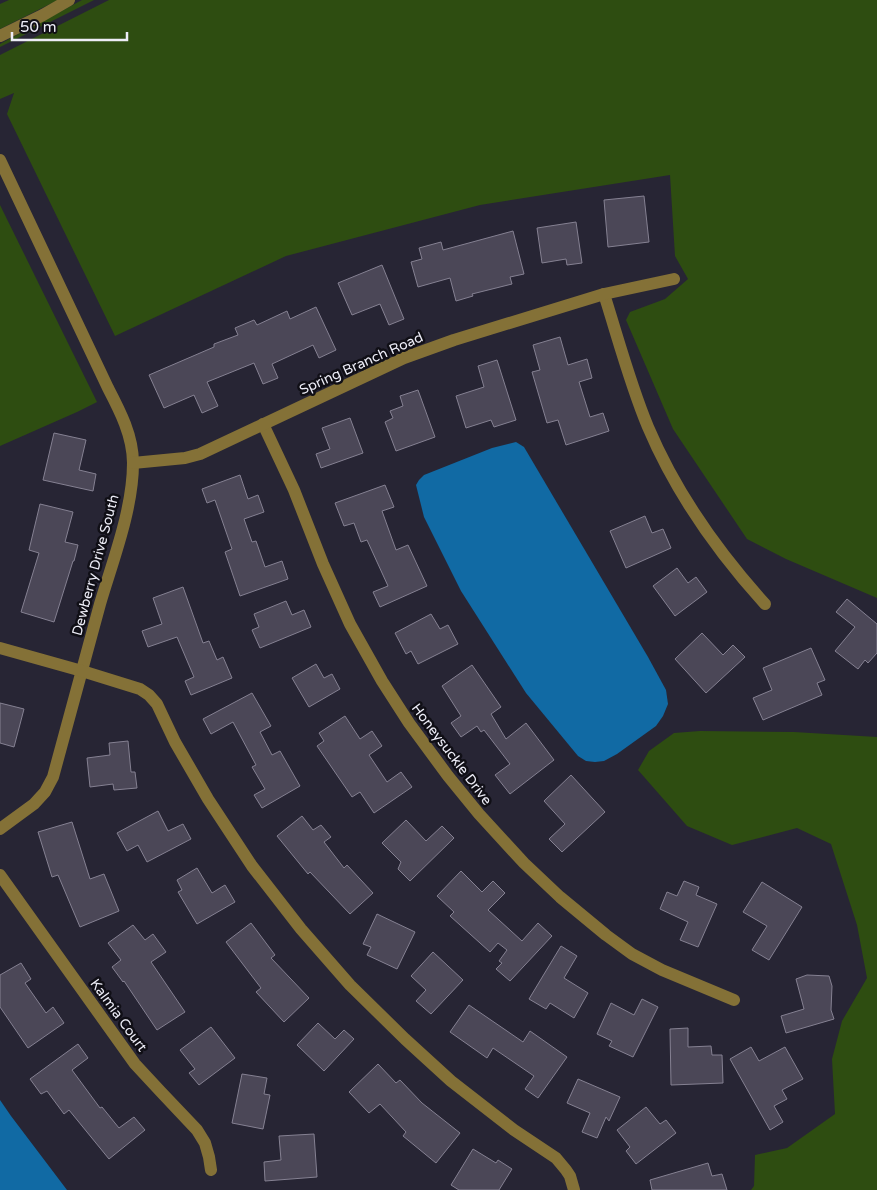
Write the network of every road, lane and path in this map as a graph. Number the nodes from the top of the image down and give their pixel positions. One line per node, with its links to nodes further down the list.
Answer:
1 (69, 0): 2 (street)
2 (0, 36)
3 (0, 160): 7 (street, Dewberry Drive South)
4 (674, 279): 5 (street, Spring Branch Road)
5 (604, 294): 6 (street, Spring Branch Road); 8 (street)
6 (264, 424): 7 (street, Spring Branch Road); 13 (street, Honeysuckle Drive)
7 (133, 463): 10 (street, Dewberry Drive South)
8 (765, 604)
9 (0, 648): 10 (street)
10 (82, 671): 11 (street, Dewberry Drive South); 15 (street)
11 (0, 829)
12 (0, 875): 14 (street, Kalmia Court)
13 (734, 1000)
14 (211, 1170)
15 (574, 1190)

